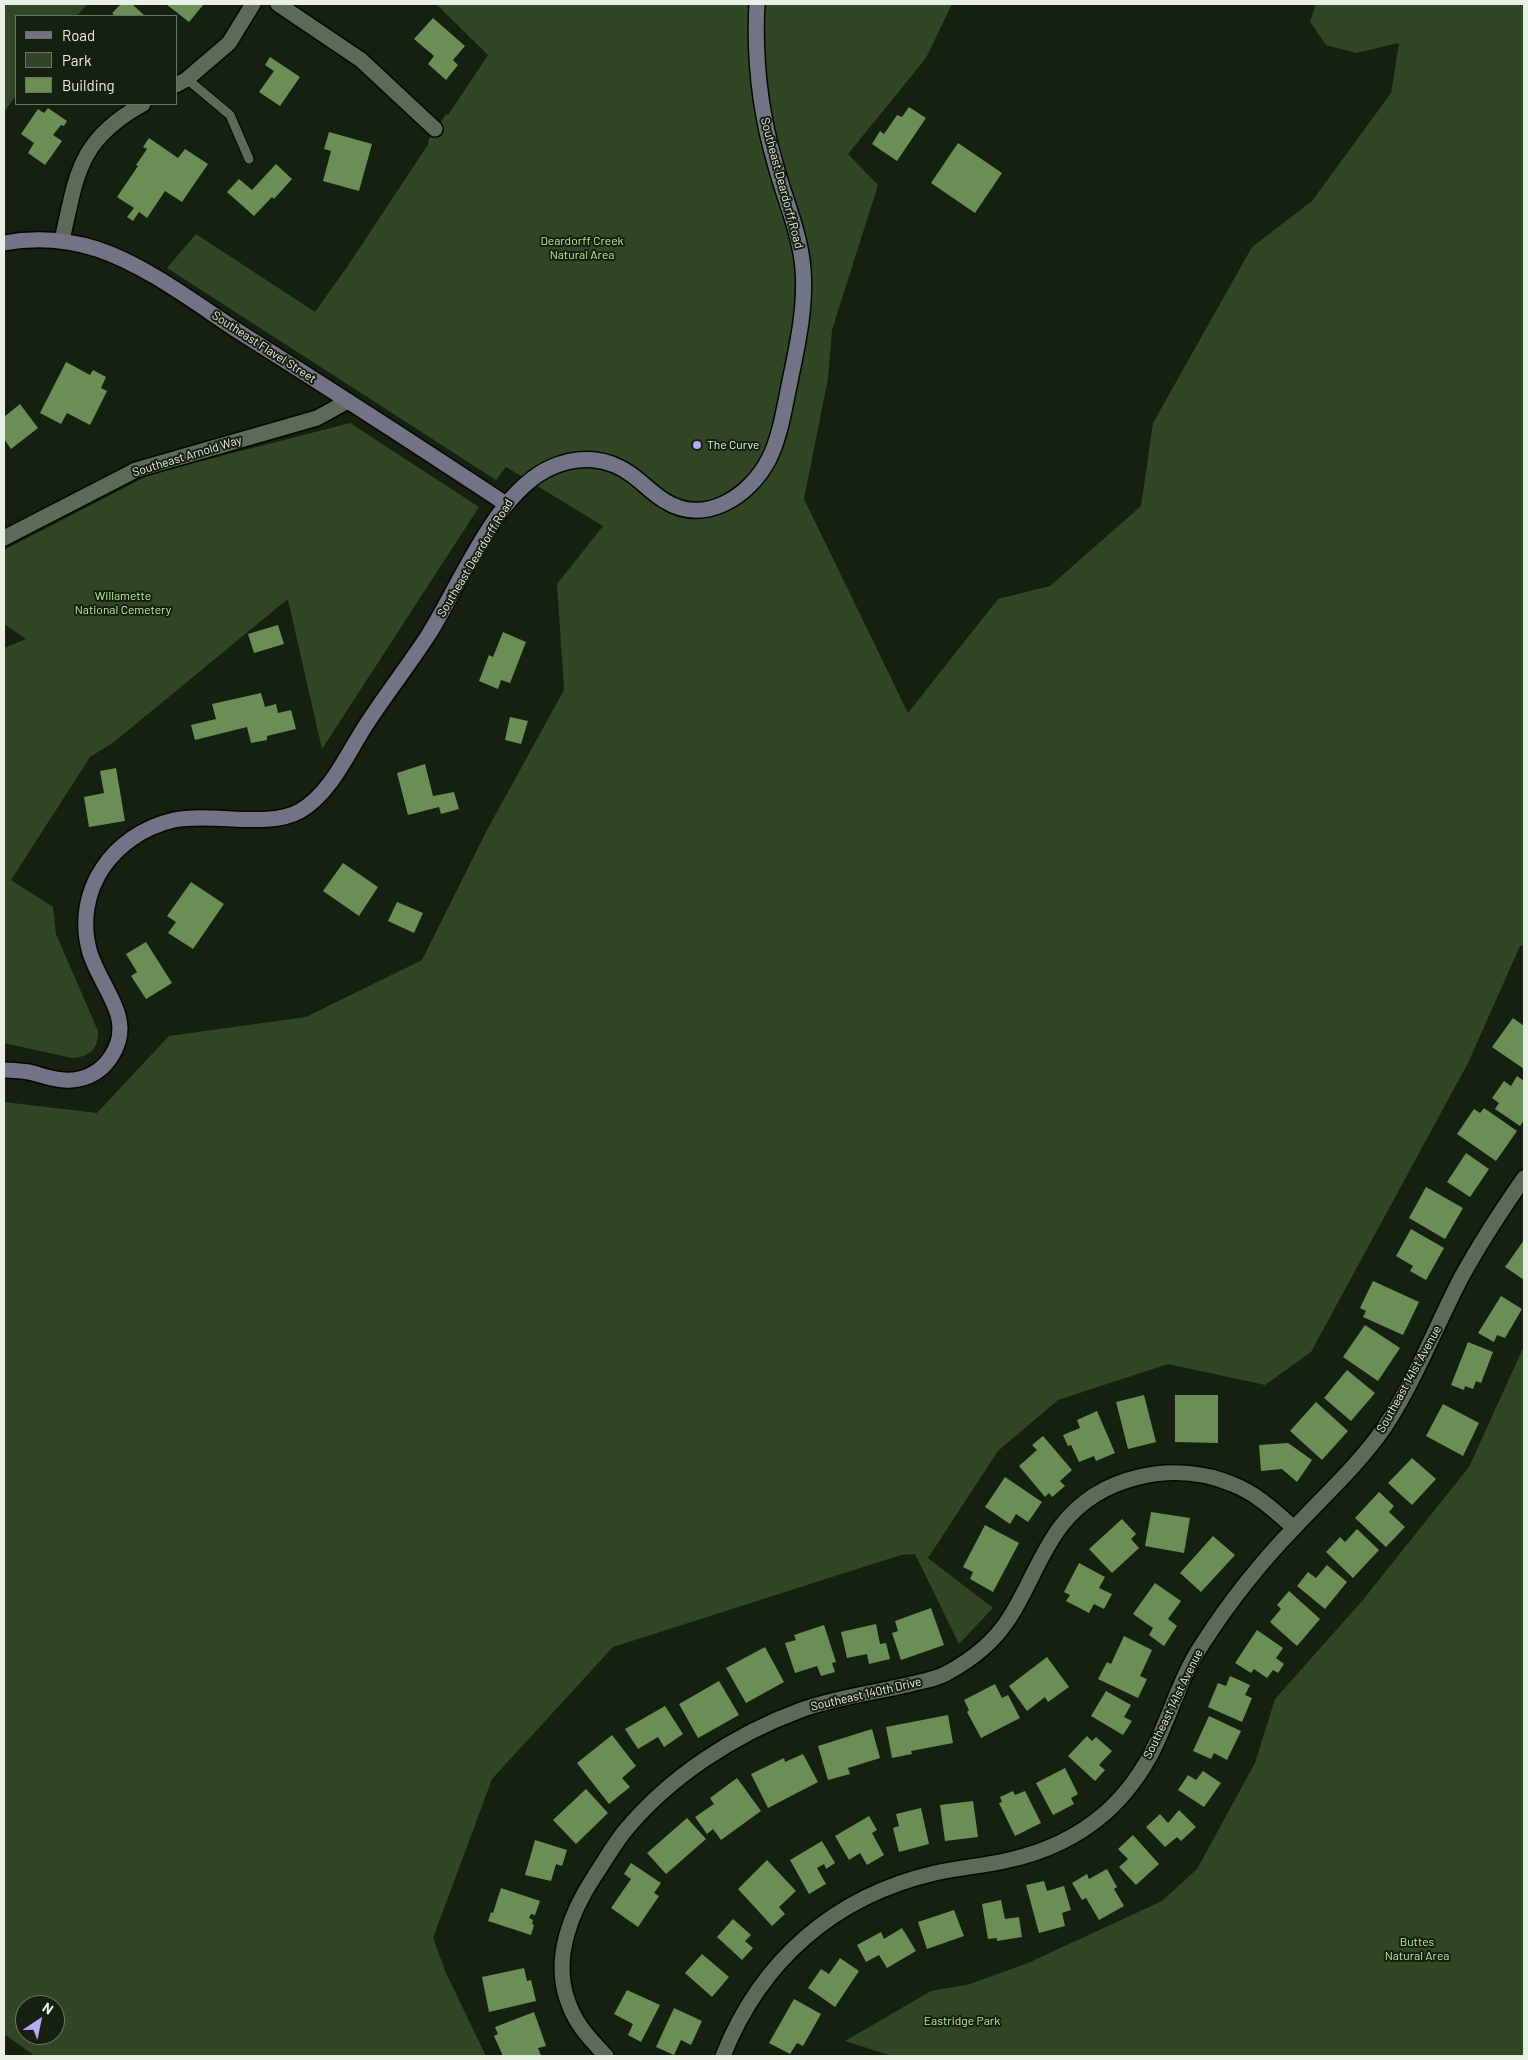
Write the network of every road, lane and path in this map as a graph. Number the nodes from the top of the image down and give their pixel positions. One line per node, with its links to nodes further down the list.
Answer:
1 (253, 4): 4 (street)
2 (278, 4): 6 (street)
3 (757, 4): 11 (street, Southeast Deardorff Road)
4 (182, 82): 7 (lane)
5 (142, 105): 8 (street)
6 (435, 129)
7 (249, 159)
8 (62, 240): 9 (street, Southeast Flavel Street); 10 (street, Southeast Flavel Street)
9 (4, 243)
10 (348, 400): 11 (street, Southeast Flavel Street); 12 (street, Southeast Arnold Way)
11 (506, 504): 13 (street, Southeast Deardorff Road)
12 (4, 538)
13 (4, 1070)
14 (1524, 1178): 15 (street, Southeast 141st Avenue)
15 (1294, 1528): 16 (street, Southeast 140th Drive); 17 (street, Southeast 141st Avenue)
16 (606, 2056)
17 (723, 2056)

